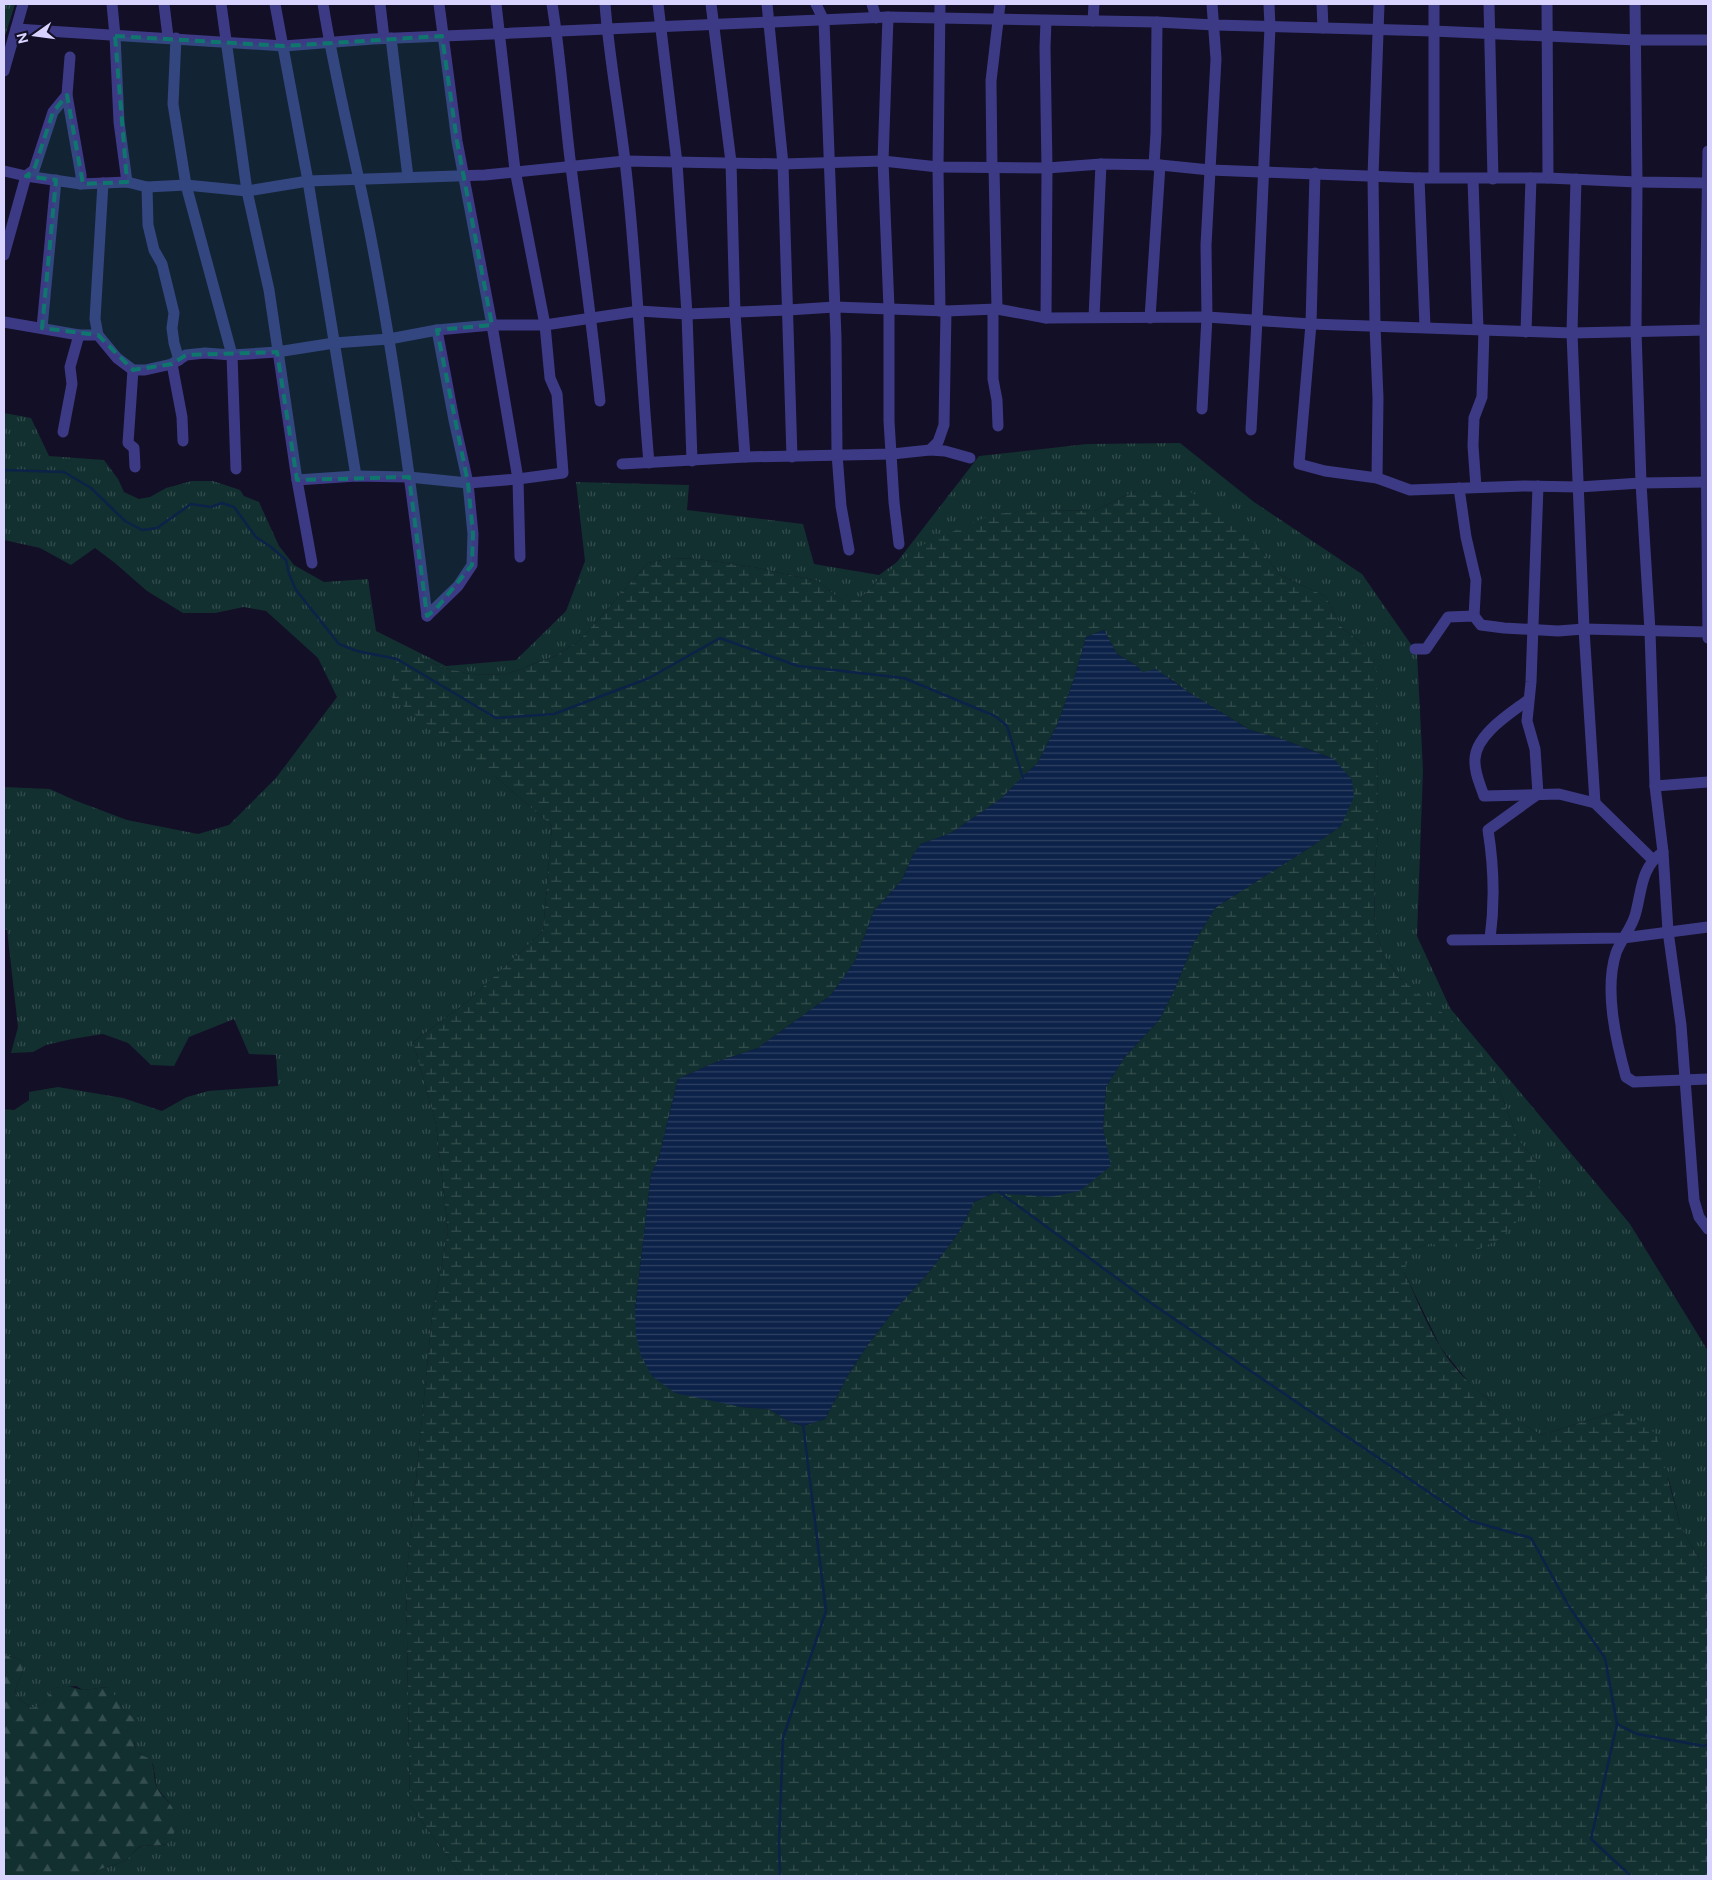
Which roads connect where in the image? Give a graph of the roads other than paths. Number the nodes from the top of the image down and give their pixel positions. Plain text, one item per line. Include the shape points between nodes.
1 (23, 4) edge
2 (112, 4) edge
3 (164, 4) edge
4 (221, 4) edge
5 (275, 4) edge
6 (323, 4) edge
7 (380, 4) edge
8 (439, 4) edge
9 (496, 4) edge
10 (552, 4) edge
11 (605, 4) edge
12 (658, 4) edge
13 (712, 4) edge
14 (767, 4) edge
15 (816, 4) edge
16 (872, 4) edge
17 (940, 4) edge
18 (1000, 4) edge
19 (1094, 4) edge
20 (1212, 4) edge
21 (1269, 4) edge
22 (1322, 4) edge
23 (1379, 4) edge
24 (1434, 4) edge
25 (1489, 4) edge
26 (1547, 4) edge
27 (1635, 4) edge
28 (888, 17) junction
29 (876, 18) junction
30 (940, 18) junction
31 (998, 19) junction
32 (824, 21) junction
33 (1046, 21) junction
34 (1093, 22) junction
35 (1157, 22) junction
36 (768, 23) junction
37 (714, 25) junction
38 (1214, 25) junction
39 (1270, 26) junction
40 (659, 27) junction
41 (1322, 28) junction
42 (16, 29) junction
43 (607, 29) junction
44 (1379, 29) junction
45 (556, 31) junction
46 (1433, 31) junction
47 (1489, 33) junction
48 (500, 35) junction
49 (1546, 35) junction
50 (115, 36) junction
51 (442, 36) junction
52 (172, 38) junction
53 (388, 38) junction
54 (1636, 40) junction
55 (1708, 40) edge
56 (329, 42) junction
57 (226, 43) junction
58 (284, 46) junction
59 (70, 57) dead end
60 (4, 71) edge
61 (67, 95) junction
62 (1708, 151) edge
63 (625, 161) junction
64 (830, 161) junction
65 (883, 161) junction
66 (731, 162) junction
67 (677, 163) junction
68 (783, 164) junction
69 (1100, 164) junction
70 (1157, 165) junction
71 (571, 166) junction
72 (938, 167) junction
73 (993, 167) junction
74 (1047, 168) junction
75 (515, 170) junction
76 (1210, 170) junction
77 (4, 171) edge
78 (1262, 172) junction
79 (1315, 173) junction
80 (464, 175) junction
81 (26, 176) junction
82 (1373, 176) junction
83 (408, 177) junction
84 (1434, 177) junction
85 (359, 178) junction
86 (1419, 178) junction
87 (1531, 178) junction
88 (1548, 178) junction
89 (1473, 179) junction
90 (1493, 179) junction
91 (1576, 179) junction
92 (56, 180) junction
93 (308, 181) junction
94 (127, 182) junction
95 (1637, 182) junction
96 (103, 183) junction
97 (1708, 183) edge
98 (81, 184) junction
99 (186, 185) junction
100 (147, 187) junction
101 (247, 190) junction
102 (4, 255) edge
103 (835, 306) junction
104 (889, 308) junction
105 (995, 309) junction
106 (788, 310) junction
107 (639, 311) junction
108 (943, 311) junction
109 (735, 313) junction
110 (687, 314) junction
111 (1094, 317) junction
112 (1206, 317) junction
113 (592, 318) junction
114 (1046, 318) junction
115 (1150, 318) junction
116 (1257, 320) junction
117 (4, 322) edge
118 (1311, 324) junction
119 (492, 325) junction
120 (545, 326) junction
121 (1375, 326) junction
122 (1425, 327) junction
123 (42, 328) junction
124 (1481, 329) junction
125 (437, 330) junction
126 (1706, 330) edge
127 (1636, 331) junction
128 (1526, 332) junction
129 (1572, 333) junction
130 (79, 335) junction
131 (98, 335) junction
132 (389, 339) junction
133 (334, 343) junction
134 (277, 352) junction
135 (232, 355) junction
136 (175, 362) junction
137 (133, 370) junction
138 (600, 401) dead end
139 (1202, 408) dead end
140 (998, 426) dead end
141 (1251, 430) dead end
142 (63, 432) dead end
143 (183, 441) dead end
144 (930, 450) junction
145 (837, 454) junction
146 (892, 454) junction
147 (745, 457) junction
148 (792, 457) junction
149 (970, 458) dead end
150 (692, 461) junction
151 (649, 463) junction
152 (622, 464) dead end
153 (135, 467) dead end
154 (236, 469) dead end
155 (356, 476) junction
156 (410, 477) junction
157 (1377, 478) junction
158 (518, 479) junction
159 (297, 480) junction
160 (1707, 482) edge
161 (468, 483) junction
162 (1641, 483) junction
163 (1538, 486) junction
164 (1476, 487) junction
165 (1579, 487) junction
166 (1460, 488) junction
167 (899, 544) dead end
168 (849, 550) dead end
169 (520, 557) dead end
170 (312, 563) dead end
171 (1474, 616) junction
172 (1532, 629) junction
173 (1584, 629) junction
174 (1650, 631) junction
175 (1708, 632) edge
176 (1708, 638) edge
177 (1414, 649) dead end
178 (1528, 700) junction
179 (1708, 782) edge
180 (1655, 786) junction
181 (1538, 794) junction
182 (1594, 804) junction
183 (1663, 852) junction
184 (1652, 859) junction
185 (1708, 927) edge
186 (1668, 931) junction
187 (1623, 938) junction
188 (1490, 939) junction
189 (1452, 940) dead end
190 (1708, 1079) edge
191 (1685, 1080) junction
192 (1708, 1229) edge

1 - 42 street
2 - 50 street
3 - 52 street
4 - 57 street
5 - 58 street
6 - 56 street
7 - 53 street
8 - 51 street
9 - 48 street
10 - 45 street
11 - 43 street
12 - 40 street
13 - 37 street
14 - 36 street
15 - 32 street
16 - 29 street
17 - 30 street
18 - 31 street
19 - 34 street
20 - 38 street
21 - 39 street
22 - 41 street
23 - 44 street
24 - 46 street
25 - 47 street
26 - 49 street
27 - 54 street
28 - 29 street
28 - 30 street
28 - 65 street
29 - 32 street
30 - 31 street
30 - 72 street
31 - 33 street
31 - 73 street via 991,81
32 - 36 street
32 - 64 street
33 - 34 street
33 - 74 street
34 - 35 street
35 - 38 street
35 - 70 street
36 - 37 street
36 - 68 street
37 - 40 street
37 - 66 street
38 - 39 street
38 - 76 street via 1216,59
39 - 41 street
39 - 78 street
40 - 43 street
40 - 67 street
41 - 44 street
42 - 50 street
42 - 60 street
43 - 45 street
43 - 63 street
44 - 46 street
44 - 82 street
45 - 48 street
45 - 71 street
46 - 47 street
46 - 84 street
47 - 49 street
47 - 90 street
48 - 51 street
48 - 75 street
49 - 54 street
49 - 88 street
50 - 52 street
50 - 94 street via 118,113
51 - 53 street
51 - 80 street
52 - 57 street
52 - 99 street via 173,104
53 - 56 street
53 - 83 street
54 - 55 street
54 - 95 street
56 - 58 street
56 - 85 street
57 - 58 street
57 - 101 street
58 - 93 street
59 - 61 street
61 - 81 street via 53,112 34,170
61 - 98 street
62 - 97 street
63 - 67 street
63 - 71 street
63 - 107 street
64 - 65 street
64 - 68 street
64 - 103 street
65 - 72 street
65 - 104 street
66 - 67 street
66 - 68 street
66 - 109 street
67 - 110 street
68 - 106 street
69 - 70 street
69 - 74 street
69 - 111 street
70 - 76 street
70 - 115 street
71 - 75 street
71 - 113 street
72 - 73 street
72 - 108 street
73 - 74 street
73 - 105 street
74 - 114 street
75 - 80 street
75 - 120 street
76 - 78 street
76 - 112 street
77 - 81 street
78 - 79 street
78 - 116 street
79 - 82 street
79 - 118 street
80 - 83 street
80 - 119 street
81 - 92 street
81 - 102 street
82 - 86 street
82 - 121 street
83 - 85 street
84 - 86 street
84 - 89 street
85 - 93 street
85 - 132 street
86 - 122 street
87 - 88 street
87 - 90 street
87 - 128 street
88 - 91 street
89 - 90 street
89 - 124 street
91 - 95 street
91 - 129 street
92 - 98 street
92 - 123 street
93 - 101 street
93 - 133 street
94 - 96 street
94 - 100 street
95 - 97 street
95 - 127 street
96 - 98 street
96 - 131 street via 95,319
97 - 126 street
99 - 100 street
99 - 101 street
99 - 135 street
100 - 136 street via 148,225 174,313
101 - 134 street via 269,290
103 - 104 street
103 - 106 street
103 - 145 street
104 - 108 street
104 - 146 street
105 - 108 street
105 - 114 street
105 - 140 street via 993,379 998,400
106 - 109 street
106 - 148 street
107 - 110 street
107 - 113 street
107 - 151 street
108 - 144 street via 944,425 938,442
109 - 110 street
109 - 147 street
110 - 150 street
111 - 114 street
111 - 115 street
112 - 115 street
112 - 116 street
112 - 139 street
113 - 120 street
113 - 138 street
116 - 118 street
116 - 141 street
117 - 123 street
118 - 121 street
118 - 157 street via 1299,464 1325,472
119 - 120 street
119 - 125 street
119 - 158 street
120 - 158 street via 550,378 557,394 563,473
121 - 122 street
121 - 157 street
122 - 124 street
123 - 130 street
124 - 128 street
124 - 164 street via 1482,397 1474,418 1473,446
125 - 132 street
125 - 161 street
126 - 127 street
126 - 160 street
127 - 129 street
127 - 162 street
128 - 129 street
129 - 165 street
130 - 131 street
130 - 142 street via 70,367 72,384
131 - 137 street
132 - 133 street
132 - 156 street
133 - 134 street
133 - 155 street
134 - 135 street
134 - 159 street
135 - 136 street via 186,355
135 - 154 street
136 - 137 street
136 - 143 street
137 - 153 street via 128,443 134,448
144 - 146 street
144 - 149 street
145 - 146 street
145 - 148 street
145 - 168 street
146 - 167 street
147 - 148 street
147 - 150 street
150 - 151 street
151 - 152 street
155 - 156 street
155 - 159 street
156 - 161 street
156 - 161 street via 428,616 458,586 472,565 473,534
157 - 166 street via 1410,490
158 - 161 street
158 - 169 street
159 - 170 street
160 - 162 street
160 - 175 street
162 - 165 street
162 - 174 street
163 - 164 street
163 - 165 street
163 - 172 street
164 - 166 street
165 - 173 street
166 - 171 street via 1476,580
171 - 172 street via 1481,624
171 - 177 street via 1448,617 1426,648
172 - 173 street
172 - 178 street
173 - 174 street
173 - 182 street
174 - 175 street
174 - 180 street
175 - 176 street
178 - 181 street via 1527,721 1535,749
178 - 181 street via 1487,733 1475,757 1477,776 1484,796
179 - 180 street
180 - 183 street
181 - 182 street via 1559,794
181 - 188 street via 1488,830 1494,909
182 - 184 street
183 - 184 street
183 - 186 street
184 - 187 street via 1643,879 1636,915
185 - 186 street
186 - 187 street
186 - 191 street
187 - 188 street
187 - 191 street via 1616,954 1611,994 1626,1078 1634,1082
188 - 189 street
190 - 191 street
191 - 192 street via 1694,1200 1699,1217

